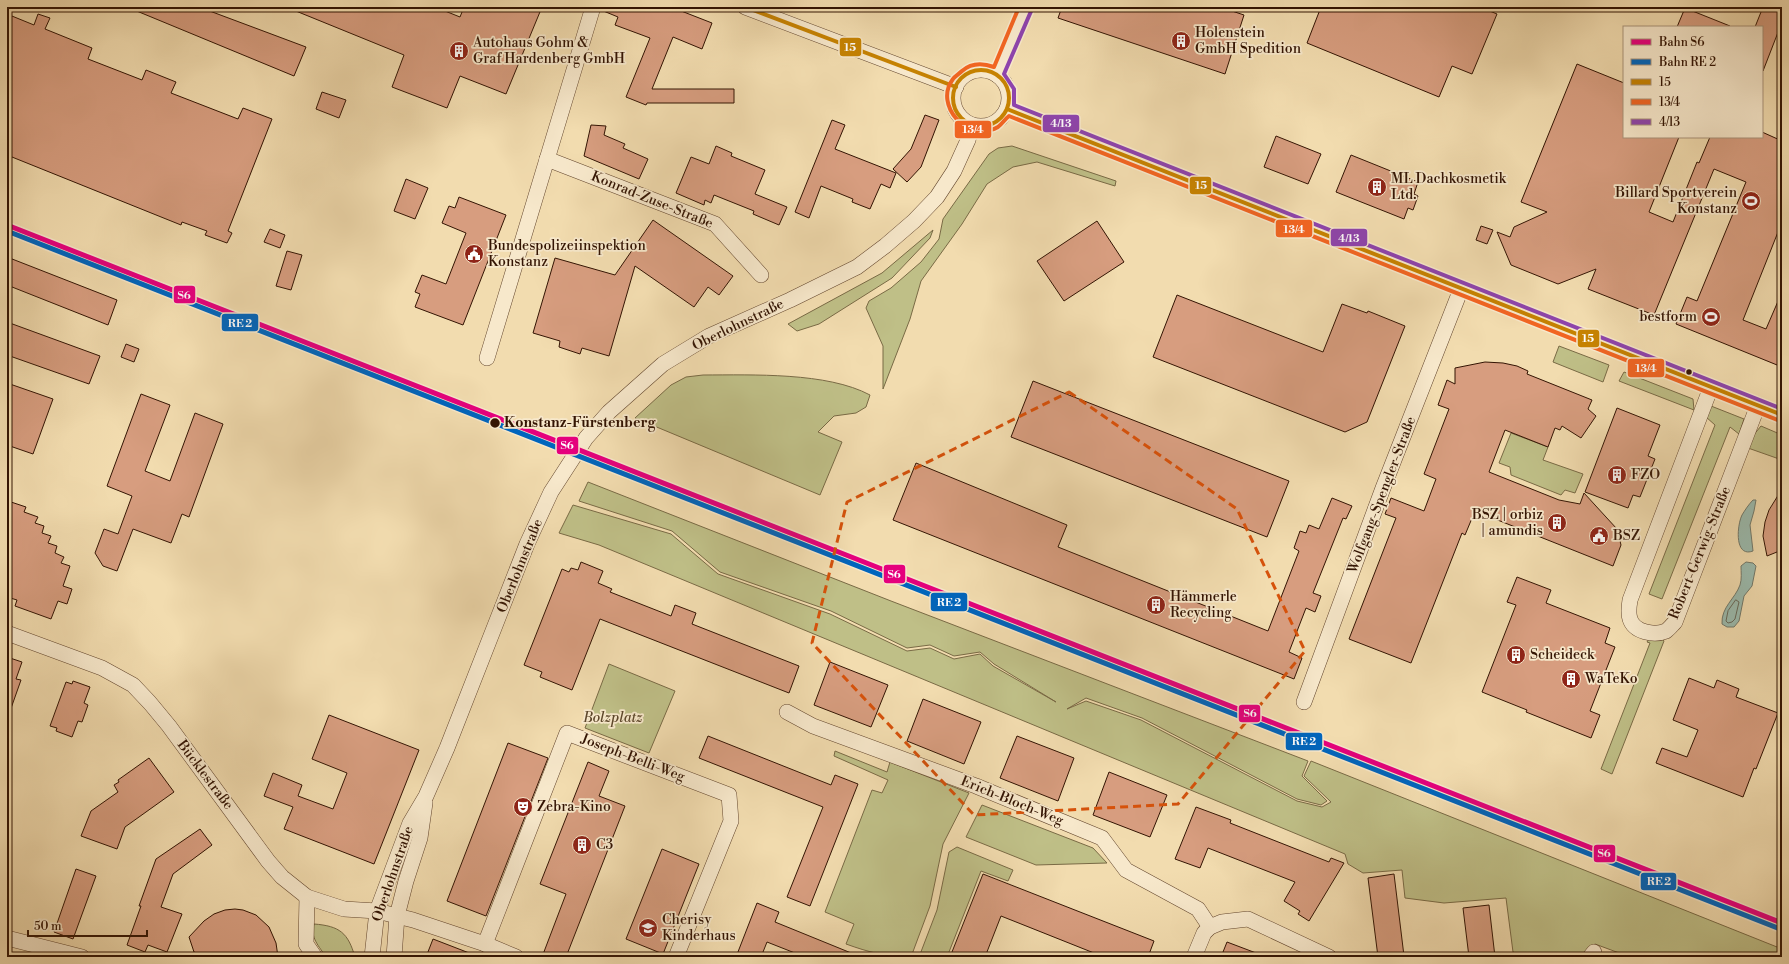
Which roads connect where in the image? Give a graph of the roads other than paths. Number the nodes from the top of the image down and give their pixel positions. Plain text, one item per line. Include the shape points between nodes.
1 (593, 7) edge
2 (745, 7) edge
3 (1026, 7) edge
4 (997, 75) junction
5 (956, 87) junction
6 (1007, 109) junction
7 (972, 125) junction
8 (547, 158) junction
9 (761, 275) dead end
10 (1461, 289) junction
11 (487, 358) dead end
12 (1711, 387) junction
13 (1758, 406) junction
14 (1782, 415) edge
15 (7, 633) edge
16 (1304, 702) dead end
17 (787, 712) dead end
18 (426, 796) junction
19 (307, 897) junction
20 (378, 911) junction
21 (397, 916) junction
22 (1210, 927) junction
23 (7, 938) edge
24 (485, 944) junction
25 (82, 957) edge
26 (315, 957) edge
27 (372, 957) edge
28 (394, 957) edge
29 (516, 957) edge
30 (676, 957) edge
31 (1194, 957) edge
32 (1329, 957) edge

1 - 8 street
2 - 5 street
3 - 4 street
4 - 5 street via 982,70 974,71 960,80
4 - 6 street via 1010,95
5 - 7 street via 956,109 959,116
6 - 7 street via 1001,119 992,124
6 - 10 street
7 - 18 street, Oberlohnstraße via 954,171 937,197 885,246 857,267 709,336 663,364 609,412 586,438 551,492 527,544
8 - 9 street, Konrad-Zuse-Straße via 716,224
8 - 11 street
10 - 12 street
10 - 16 street, Wolfgang-Spengler-Straße via 1383,488
12 - 13 street
12 - 13 street, Robert-Gerwig-Straße via 1630,600 1630,619 1633,625 1648,632 1667,630 1675,622
13 - 14 street
15 - 19 street, Bücklestraße via 102,668 132,685 169,726 268,862
17 - 22 street, Erich-Bloch-Weg via 813,726 976,786 1102,838 1126,870 1198,909
18 - 20 street, Oberlohnstraße via 410,823
18 - 21 street, Oberlohnstraße via 420,838
19 - 20 street, Bücklestraße via 344,909
19 - 26 street via 306,944
20 - 21 street, Bücklestraße
20 - 27 street, Oberlohnstraße
21 - 24 street, Bücklestraße
21 - 28 street, Oberlohnstraße
22 - 31 street via 1204,933
22 - 32 street via 1222,922 1248,919
23 - 25 street
24 - 29 street, Bücklestraße
24 - 30 street, Joseph-Belli-Weg via 567,733 729,795 731,821

